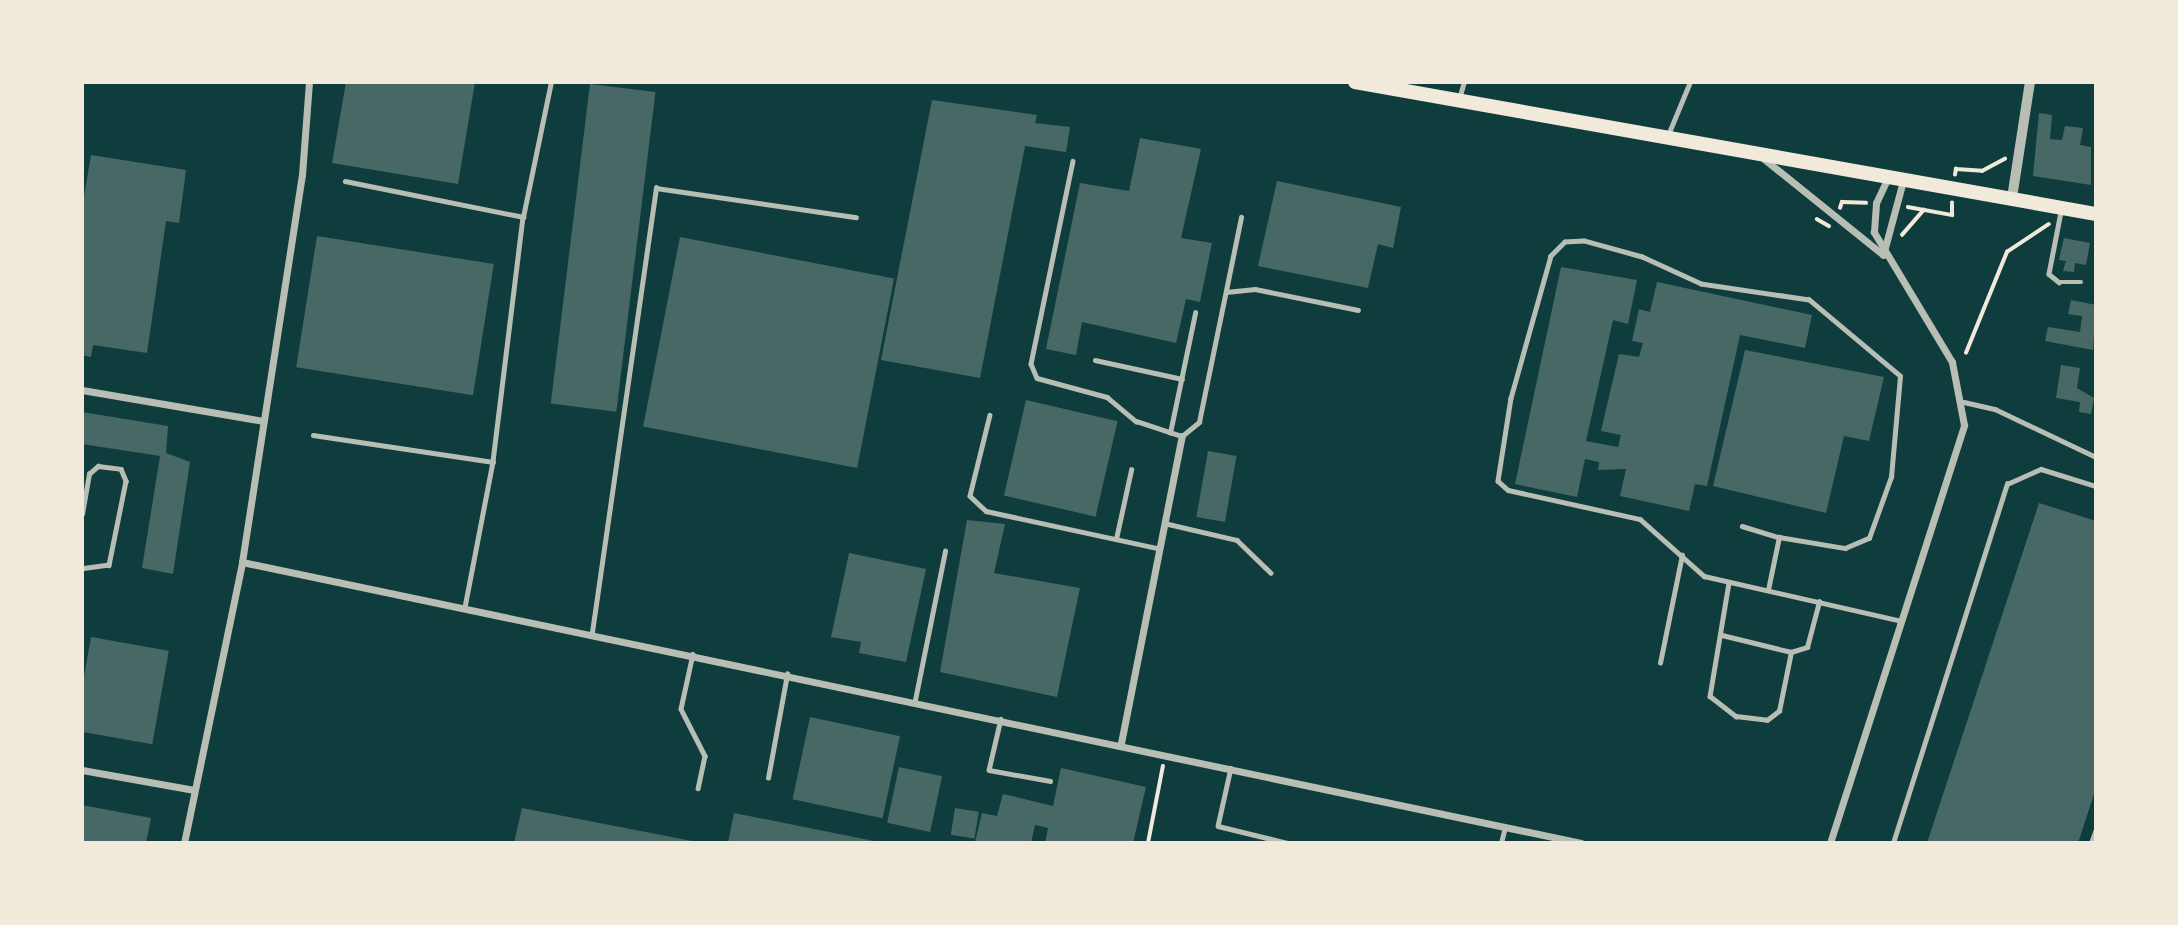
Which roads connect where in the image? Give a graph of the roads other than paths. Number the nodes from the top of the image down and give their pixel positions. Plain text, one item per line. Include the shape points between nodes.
1 (309, 82) edge
2 (551, 82) edge
3 (1355, 82) edge
4 (1464, 82) edge
5 (1690, 82) edge
6 (2030, 82) edge
7 (1394, 86) edge
8 (1458, 100) junction
9 (1666, 139) junction
10 (1762, 157) junction
11 (1073, 161) dead end
12 (1887, 179) junction
13 (345, 181) dead end
14 (1903, 181) junction
15 (2012, 198) junction
16 (2062, 207) junction
17 (2096, 214) edge
18 (523, 217) junction
19 (856, 217) dead end
20 (1241, 217) dead end
21 (1883, 255) junction
22 (2081, 282) dead end
23 (1226, 292) junction
24 (1358, 310) dead end
25 (1195, 313) dead end
26 (1095, 360) dead end
27 (1182, 379) junction
28 (82, 390) edge
29 (1964, 402) junction
30 (990, 415) dead end
31 (263, 422) junction
32 (1170, 433) junction
33 (313, 435) dead end
34 (1182, 436) junction
35 (2096, 457) edge
36 (493, 462) junction
37 (1131, 470) dead end
38 (82, 472) edge
39 (89, 474) junction
40 (2096, 486) edge
41 (82, 514) edge
42 (1163, 523) junction
43 (1742, 526) dead end
44 (1779, 537) junction
45 (1116, 539) junction
46 (1157, 548) junction
47 (945, 551) dead end
48 (1682, 554) junction
49 (242, 562) junction
50 (82, 569) edge
51 (1270, 573) dead end
52 (1730, 583) junction
53 (1768, 590) junction
54 (1819, 602) junction
55 (465, 607) junction
56 (1903, 621) junction
57 (592, 632) junction
58 (1723, 635) junction
59 (1791, 652) junction
60 (693, 653) junction
61 (1660, 663) dead end
62 (787, 673) junction
63 (915, 700) junction
64 (1001, 718) junction
65 (1121, 743) junction
66 (1232, 767) junction
67 (82, 770) edge
68 (768, 778) dead end
69 (1050, 781) dead end
70 (698, 788) dead end
71 (194, 790) junction
72 (1505, 826) junction
73 (2096, 829) edge
74 (184, 843) edge
75 (1288, 843) edge
76 (1501, 843) edge
77 (1581, 843) edge
78 (1830, 843) edge
79 (1893, 843) edge
80 (2091, 843) edge

1 - 31 street via 302,175
2 - 18 lane
3 - 7 main road
4 - 8 lane
5 - 9 lane
6 - 15 street
7 - 8 main road
8 - 9 main road
9 - 10 main road
10 - 12 main road
10 - 21 street
11 - 32 lane via 1031,364 1037,378 1107,397 1136,421
12 - 14 main road
12 - 21 street via 1876,203 1874,232
13 - 18 lane
14 - 15 main road
14 - 21 street
15 - 16 main road
16 - 17 main road
16 - 22 lane via 2049,274 2059,282
18 - 36 lane
19 - 57 lane via 656,188
20 - 23 lane
21 - 29 street via 1952,362
23 - 24 lane via 1255,289
23 - 34 lane via 1199,422
25 - 27 lane
26 - 27 lane
27 - 32 lane
28 - 31 street
29 - 35 lane via 1995,408
29 - 56 street via 1955,462
30 - 45 lane via 970,496 986,511
31 - 49 street
32 - 34 lane
33 - 36 lane
34 - 42 street
36 - 55 lane
37 - 45 lane
38 - 39 lane
39 - 41 lane
39 - 50 lane via 98,466 121,469 126,481 109,565
40 - 79 lane via 2040,469 2007,484
42 - 46 street
42 - 51 lane via 1237,540
43 - 44 lane
44 - 48 lane via 1845,548 1869,538 1900,426 1900,376 1893,364 1809,300 1701,284 1642,257 1584,240 1565,242 1551,256 1511,397 1498,481 1507,490 1640,519
44 - 53 lane
45 - 46 lane
46 - 65 street
47 - 63 lane
48 - 52 lane via 1704,576
48 - 61 lane
49 - 55 street
49 - 71 street
52 - 53 lane
52 - 58 lane
53 - 54 lane
54 - 56 lane
54 - 59 lane via 1807,647
55 - 57 street
56 - 78 street
57 - 60 street
58 - 59 lane
58 - 59 lane via 1710,696 1736,716 1767,720 1779,711
60 - 62 street
60 - 70 lane via 681,709 705,756
62 - 63 street
62 - 68 lane
63 - 64 street
64 - 65 street
64 - 69 lane via 989,770
65 - 66 street
66 - 72 street
66 - 75 lane via 1217,826
67 - 71 street
71 - 74 street
72 - 76 lane
72 - 77 street
73 - 80 lane

